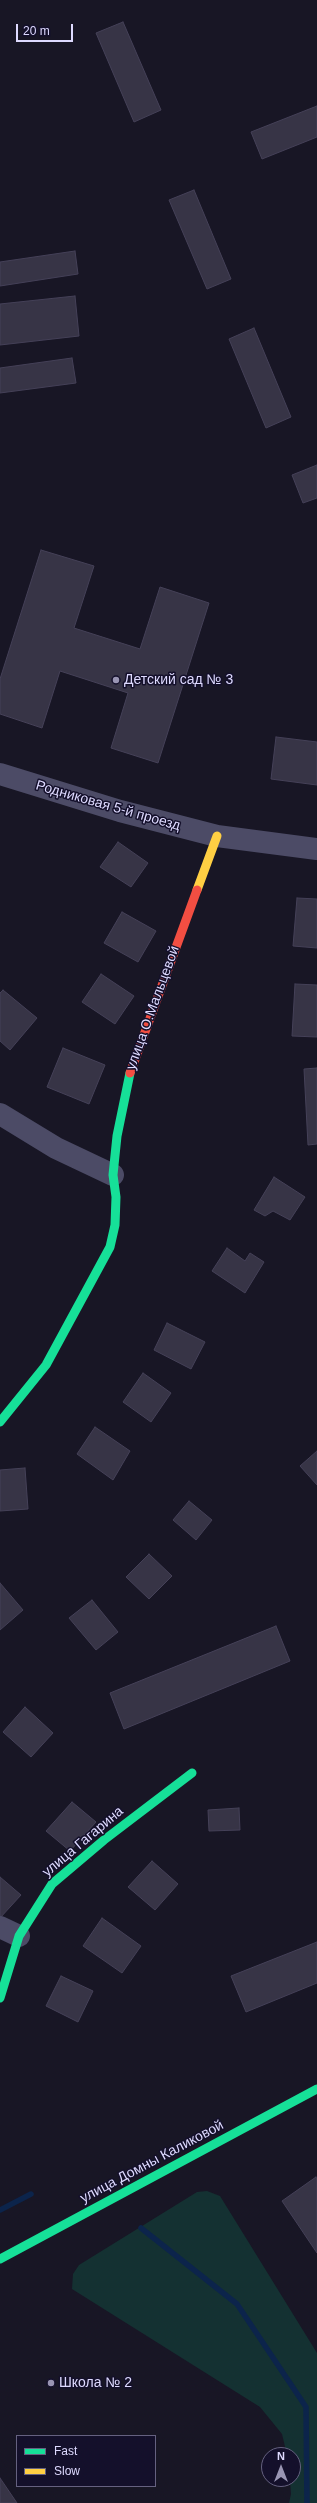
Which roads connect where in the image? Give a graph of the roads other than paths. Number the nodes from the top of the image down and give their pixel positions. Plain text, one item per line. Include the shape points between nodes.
1 (0, 774) edge
2 (217, 836) junction
3 (317, 849) edge
4 (0, 1114) edge
5 (113, 1175) junction
6 (0, 1422) edge
7 (192, 1772) dead end
8 (9, 1932) edge
9 (0, 1998) edge
10 (317, 2089) edge
11 (0, 2259) edge

1 - 2 street, Родниковая 5-й проезд via 120,811
2 - 3 street
2 - 5 street, улица О.Мальцевой via 132,1062 117,1136
4 - 5 street via 56,1148
5 - 6 street, улица О.Мальцевой via 116,1197 115,1226 110,1247 46,1365
7 - 8 street, улица Гагарина via 52,1884
8 - 9 street, улица Гагарина
10 - 11 street, улица Домны Каликовой

